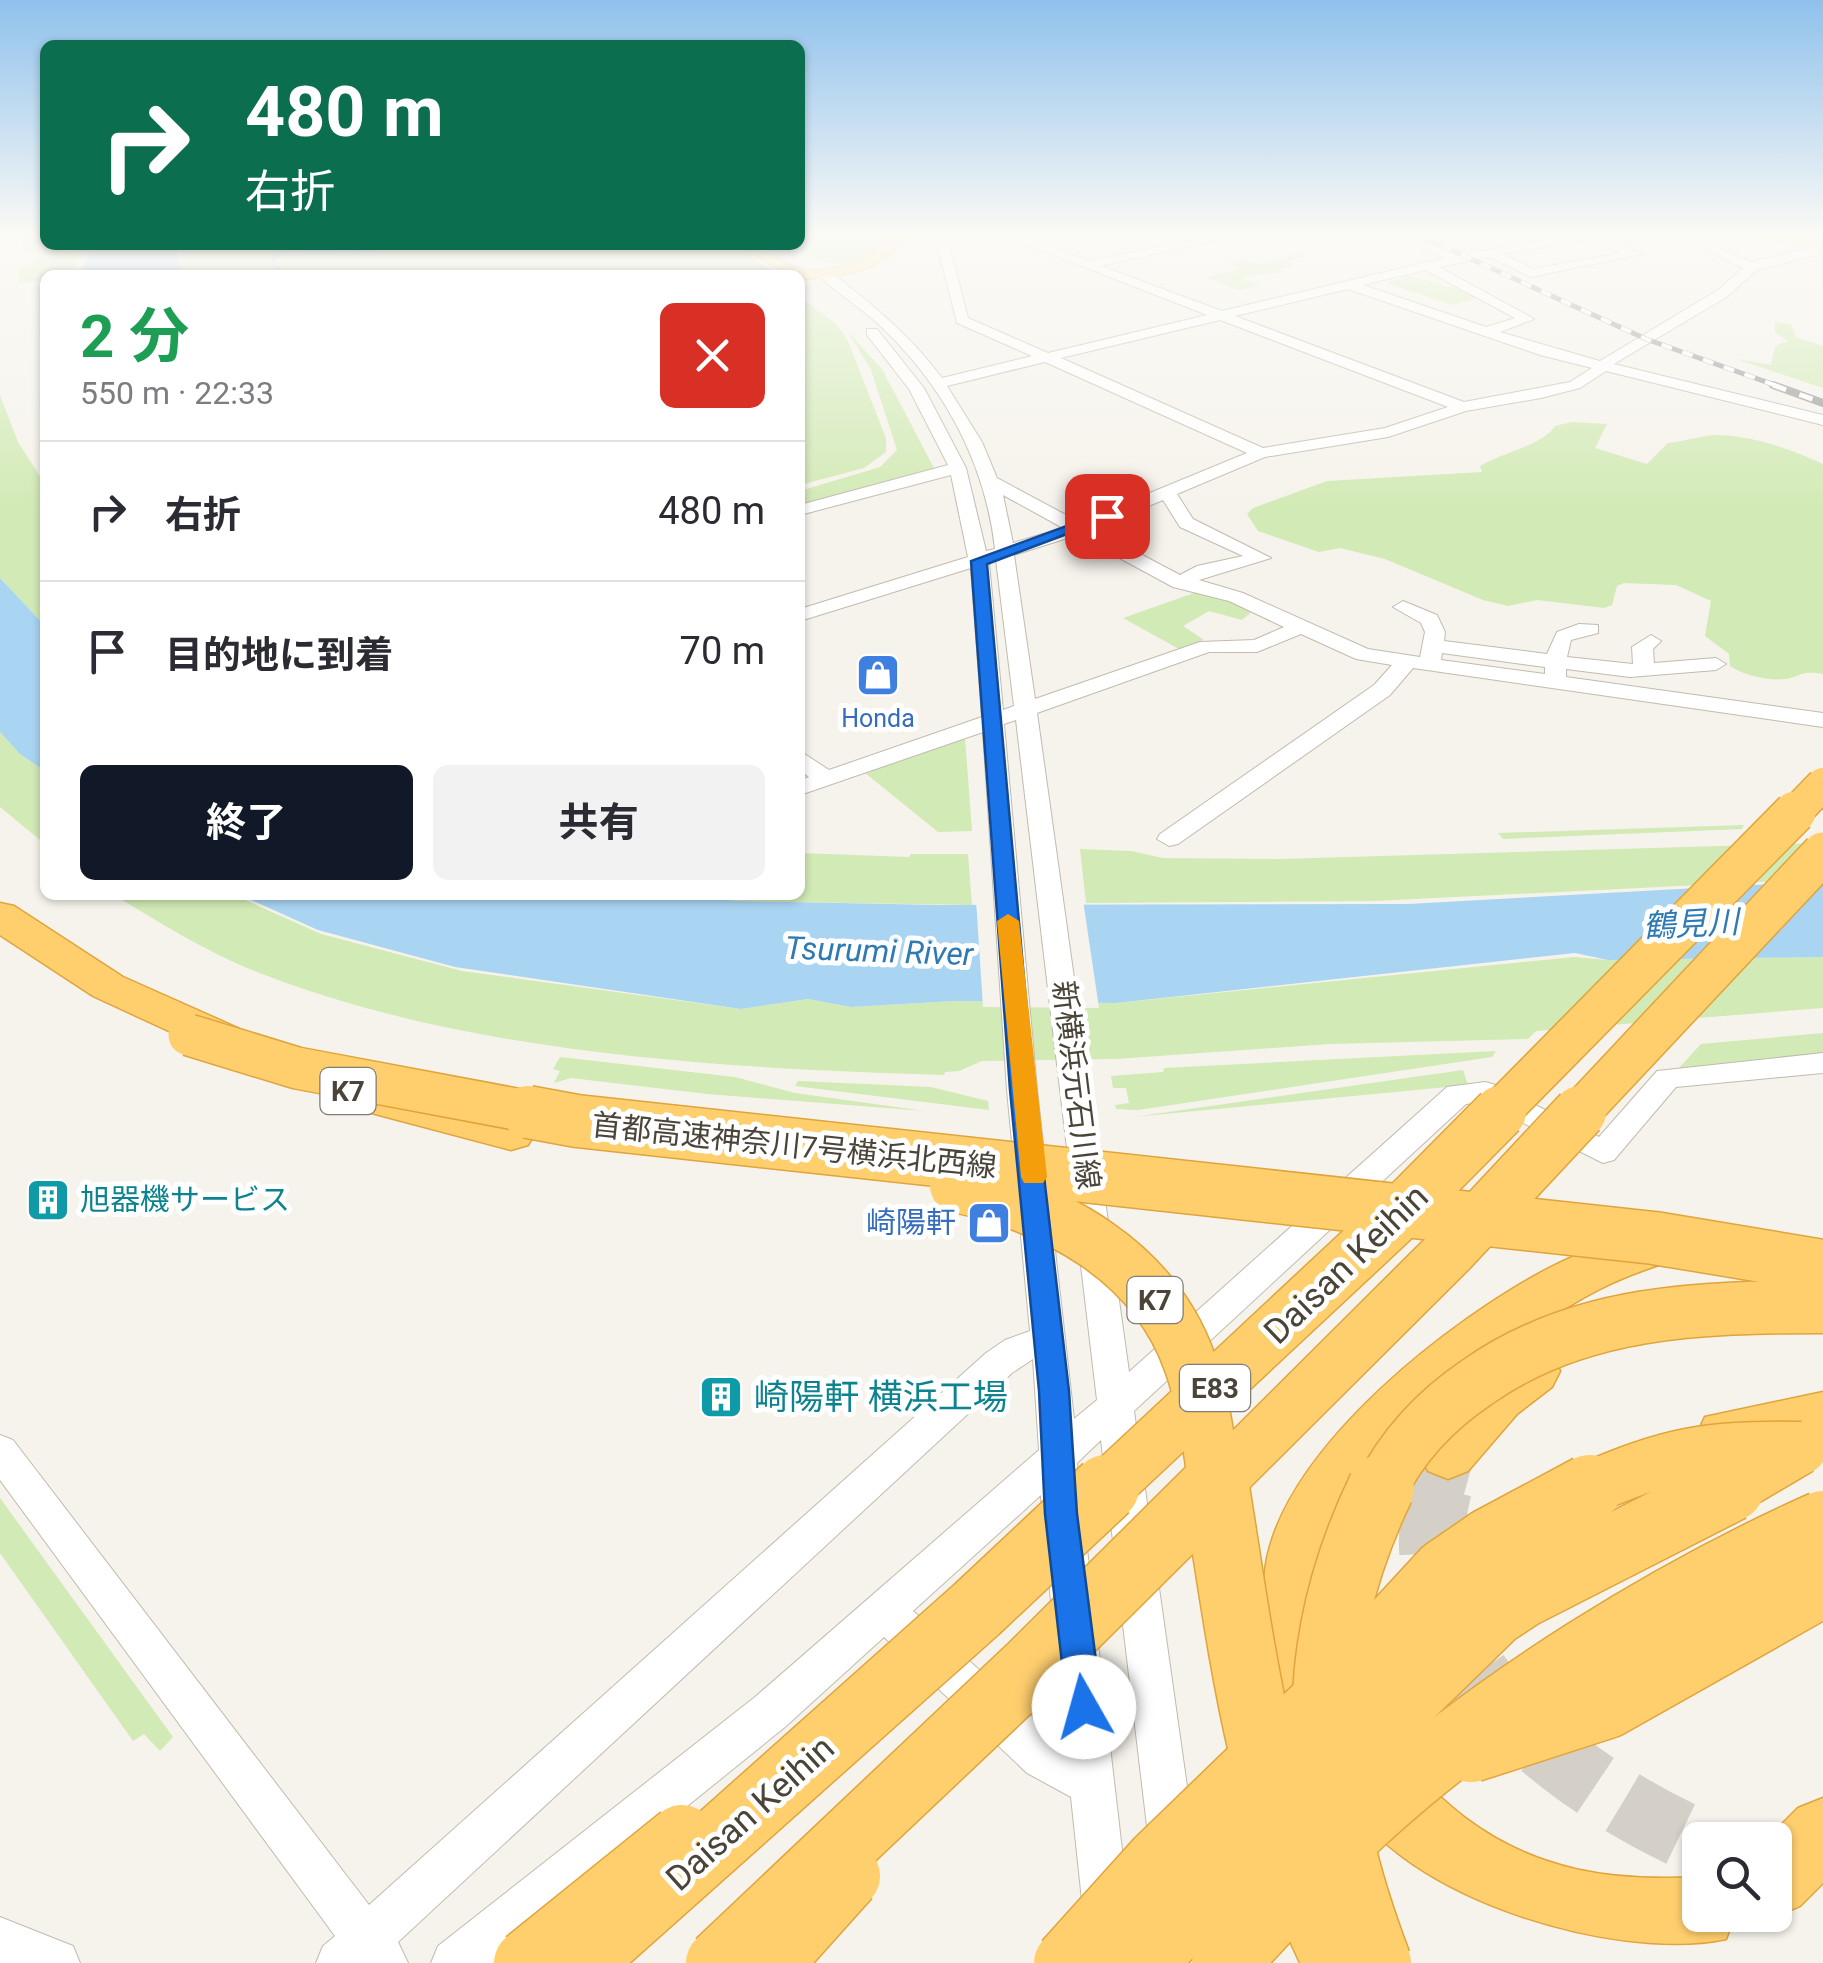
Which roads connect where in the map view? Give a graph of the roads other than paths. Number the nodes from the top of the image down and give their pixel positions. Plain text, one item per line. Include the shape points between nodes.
1 (868, 328) edge
2 (892, 328) edge
3 (979, 328) edge
4 (1173, 328) edge
5 (1253, 328) edge
6 (1473, 328) edge
7 (1500, 328) edge
8 (1667, 328) edge
9 (1486, 332) junction
10 (1046, 358) junction
11 (1606, 365) junction
12 (940, 383) junction
13 (1463, 407) junction
14 (1823, 420) edge
15 (1261, 453) junction
16 (958, 468) junction
17 (992, 482) junction
18 (1166, 491) junction
19 (805, 509) edge
20 (1078, 528) junction
21 (1007, 552) junction
22 (979, 561) junction
23 (1180, 583) junction
24 (1403, 607) dead end
25 (805, 613) edge
26 (1300, 628) junction
27 (1591, 629) dead end
28 (1651, 641) dead end
29 (1422, 658) junction
30 (1556, 660) junction
31 (1716, 664) dead end
32 (1644, 670) junction
33 (1554, 684) junction
34 (1026, 709) junction
35 (1823, 720) edge
36 (992, 722) junction
37 (805, 762) edge
38 (825, 780) junction
39 (1823, 784) edge
40 (805, 786) edge
41 (1170, 840) dead end
42 (1823, 853) edge
43 (0, 915) edge
44 (0, 926) edge
45 (193, 1032) junction
46 (1823, 1063) edge
47 (1823, 1247) edge
48 (1823, 1256) edge
49 (1823, 1266) edge
50 (1823, 1287) edge
51 (1823, 1307) edge
52 (1823, 1315) edge
53 (1047, 1338) junction
54 (1113, 1403) junction
55 (1819, 1443) edge
56 (0, 1452) edge
57 (1058, 1454) junction
58 (1448, 1454) tunnel mouth
59 (1823, 1524) edge
60 (1823, 1583) edge
61 (884, 1610) junction
62 (977, 1610) junction
63 (1033, 1666) junction
64 (1416, 1773) junction
65 (1094, 1785) junction
66 (1166, 1798) junction
67 (1823, 1833) edge
68 (1792, 1864) edge
69 (1682, 1915) edge
70 (0, 1941) edge
71 (363, 1955) edge
72 (56, 1963) edge
73 (455, 1963) edge
74 (526, 1963) edge
75 (580, 1963) edge
76 (718, 1963) edge
77 (769, 1963) edge
78 (1066, 1963) edge
79 (1111, 1963) edge
80 (1143, 1963) edge
81 (1188, 1963) edge
82 (1227, 1963) edge
83 (1322, 1963) edge
84 (1339, 1963) edge
85 (1360, 1963) edge
86 (1378, 1963) edge

1 - 16 street, 新横浜元石川線 via 935,418
2 - 12 street, 新横浜元石川線
3 - 10 street
4 - 10 street
5 - 13 street
6 - 9 street
7 - 9 street
8 - 11 street
9 - 11 street
10 - 12 street
10 - 15 street
11 - 13 street via 1536,396
11 - 14 street
12 - 17 street, 新横浜元石川線
13 - 15 street via 1388,432
15 - 18 street
16 - 19 street
16 - 22 street, 新横浜元石川線
17 - 20 street
17 - 21 street, 新横浜元石川線
18 - 20 street
18 - 23 street via 1186,524 1262,558 1204,570
20 - 21 street
20 - 23 street
21 - 22 street
21 - 34 street, 新横浜元石川線
22 - 25 street
22 - 36 street, 新横浜元石川線
23 - 26 street via 1236,598
24 - 29 street via 1430,619 1435,632
26 - 29 street via 1363,654
26 - 34 street via 1257,646 1208,646
27 - 30 street via 1561,636
28 - 32 street via 1641,653
29 - 30 street
29 - 33 street
29 - 41 street
30 - 32 street
30 - 33 street
31 - 32 street
33 - 35 street
34 - 36 street
34 - 54 street, 新横浜元石川線
36 - 38 street
36 - 53 street, 新横浜元石川線
37 - 38 street
38 - 40 street
39 - 62 highway, Daisan Keihin / E83, bridge via 1392,1221
42 - 63 highway, Daisan Keihin / E83, bridge via 1451,1250
43 - 45 highway, K7 via 88,977
44 - 45 highway, K7 via 80,982
45 - 48 highway, 首都高速神奈川7号横浜北西線 / K7, bridge via 454,1094 579,1114 1532,1215
45 - 49 highway, 首都高速神奈川7号横浜北西線 / K7, bridge via 297,1068 577,1121 1528,1223
45 - 83 highway, K7, bridge via 343,1089 510,1133 966,1196 1045,1222 1112,1265 1156,1319 1183,1380 1254,1790 1284,1886
45 - 84 highway, K7, bridge via 515,1126 968,1188 1052,1216 1120,1261 1166,1316 1194,1378 1265,1780 1297,1878
46 - 54 street via 1667,1078 1603,1152 1485,1092 1458,1094
47 - 69 highway via 1746,1239 1659,1244 1550,1289 1430,1381 1371,1438 1320,1505 1296,1571 1302,1653 1318,1696 1341,1739 1411,1821 1508,1885 1559,1904 1612,1916
50 - 85 highway, bridge via 1634,1308 1541,1332 1462,1374 1371,1475 1330,1573 1311,1692 1321,1837 1337,1906
51 - 86 highway, bridge via 1645,1317 1548,1340 1497,1366 1439,1409 1383,1481 1344,1575 1324,1688 1335,1832
52 - 58 highway via 1756,1314 1616,1334 1533,1371 1497,1398
53 - 57 street, 新横浜元石川線
53 - 71 street via 999,1363
54 - 57 street
54 - 66 street, 新横浜元石川線
55 - 78 highway, bridge via 1710,1448 1641,1466 1478,1547 1450,1567
55 - 80 highway, bridge via 1494,1613
56 - 71 street
57 - 61 street
57 - 65 street, 新横浜元石川線
59 - 64 highway, bridge via 1590,1651
60 - 64 highway, bridge via 1606,1705
61 - 65 street via 1042,1758
61 - 73 street via 770,1712
62 - 74 highway, bridge
62 - 75 highway, Daisan Keihin / E83, bridge
63 - 76 highway, Daisan Keihin / E83, bridge
63 - 77 highway, bridge
64 - 82 highway, bridge via 1316,1866
65 - 79 street, 新横浜元石川線
66 - 81 street, 新横浜元石川線
66 - 82 highway
67 - 68 highway
70 - 72 street

